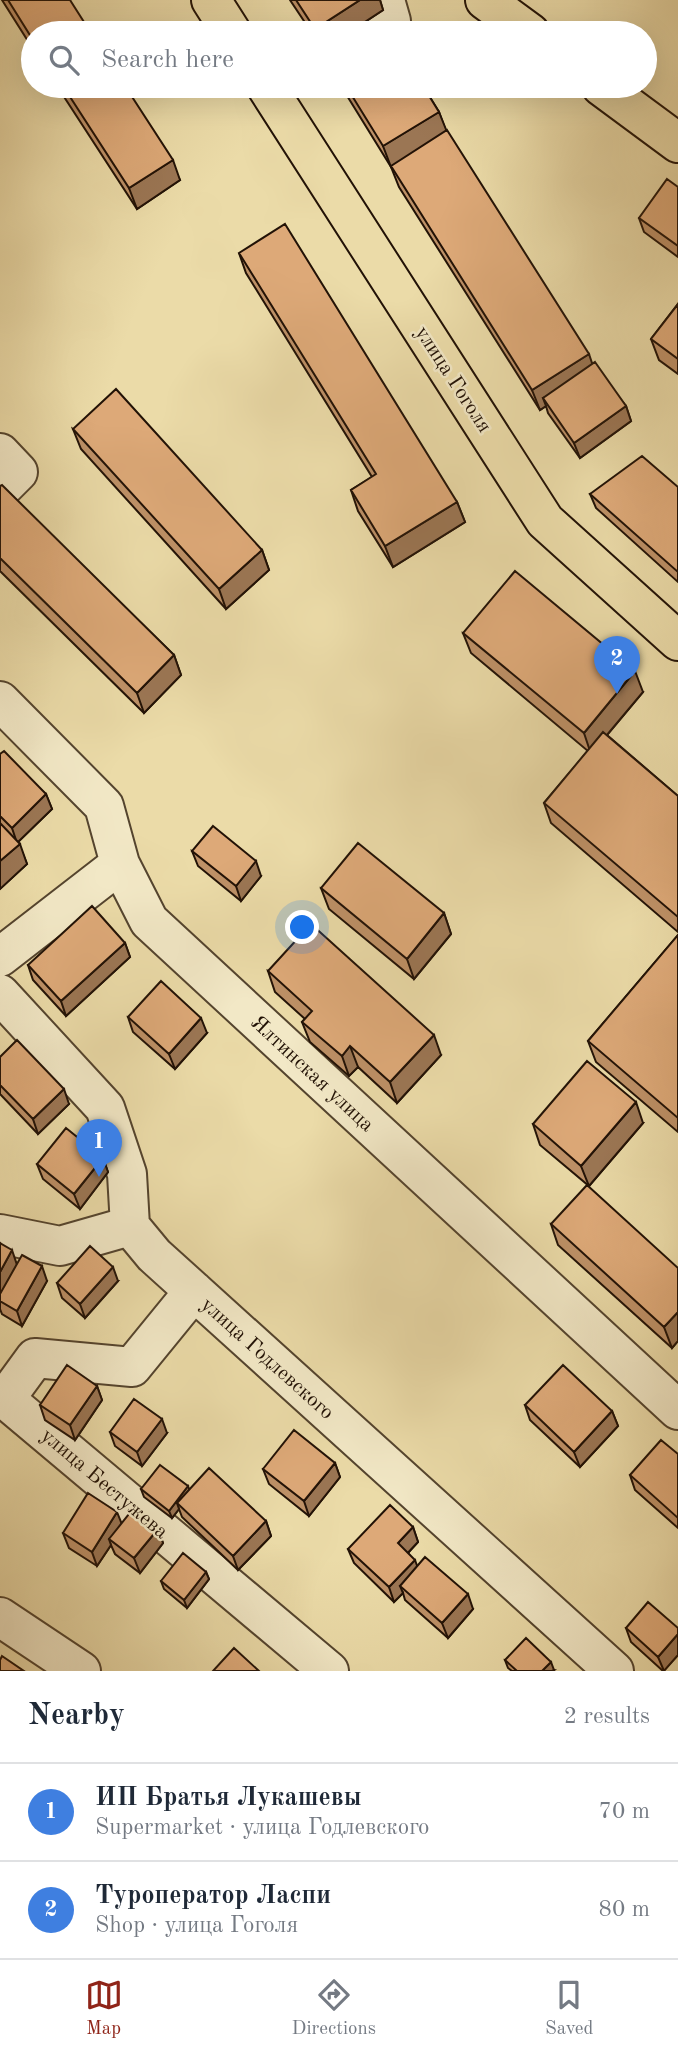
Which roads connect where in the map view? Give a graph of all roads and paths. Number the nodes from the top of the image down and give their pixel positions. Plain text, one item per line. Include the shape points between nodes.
1 (211, 0) edge
2 (385, 0) edge
3 (485, 0) edge
4 (224, 21) edge
5 (391, 21) edge
6 (514, 21) edge
7 (282, 98) edge
8 (617, 98) edge
9 (678, 144) edge
10 (0, 453) edge
11 (0, 490) edge
12 (678, 641) edge
13 (0, 701) edge
14 (120, 864) junction
15 (0, 957) edge
16 (0, 994) edge
17 (130, 1226) junction
18 (0, 1234) edge
19 (194, 1291) junction
20 (678, 1409) edge
21 (0, 1617) edge
22 (82, 1671) edge
23 (329, 1671) edge
24 (614, 1671) edge

1 - 4 main road
2 - 5 street
3 - 6 main road
7 - 12 main road, улица Гоголя via 545,522
8 - 9 main road
10 - 11 street via 18,472
13 - 14 street, Ялтинская улица via 104,806
14 - 15 street
14 - 20 street, Ялтинская улица via 149,921
16 - 17 street via 105,1108 127,1174
17 - 18 street via 60,1246
17 - 19 street, улица Годлевского
19 - 23 street, улица Бестужева via 132,1367 35,1358 5,1399
19 - 24 street, улица Годлевского
21 - 22 street

